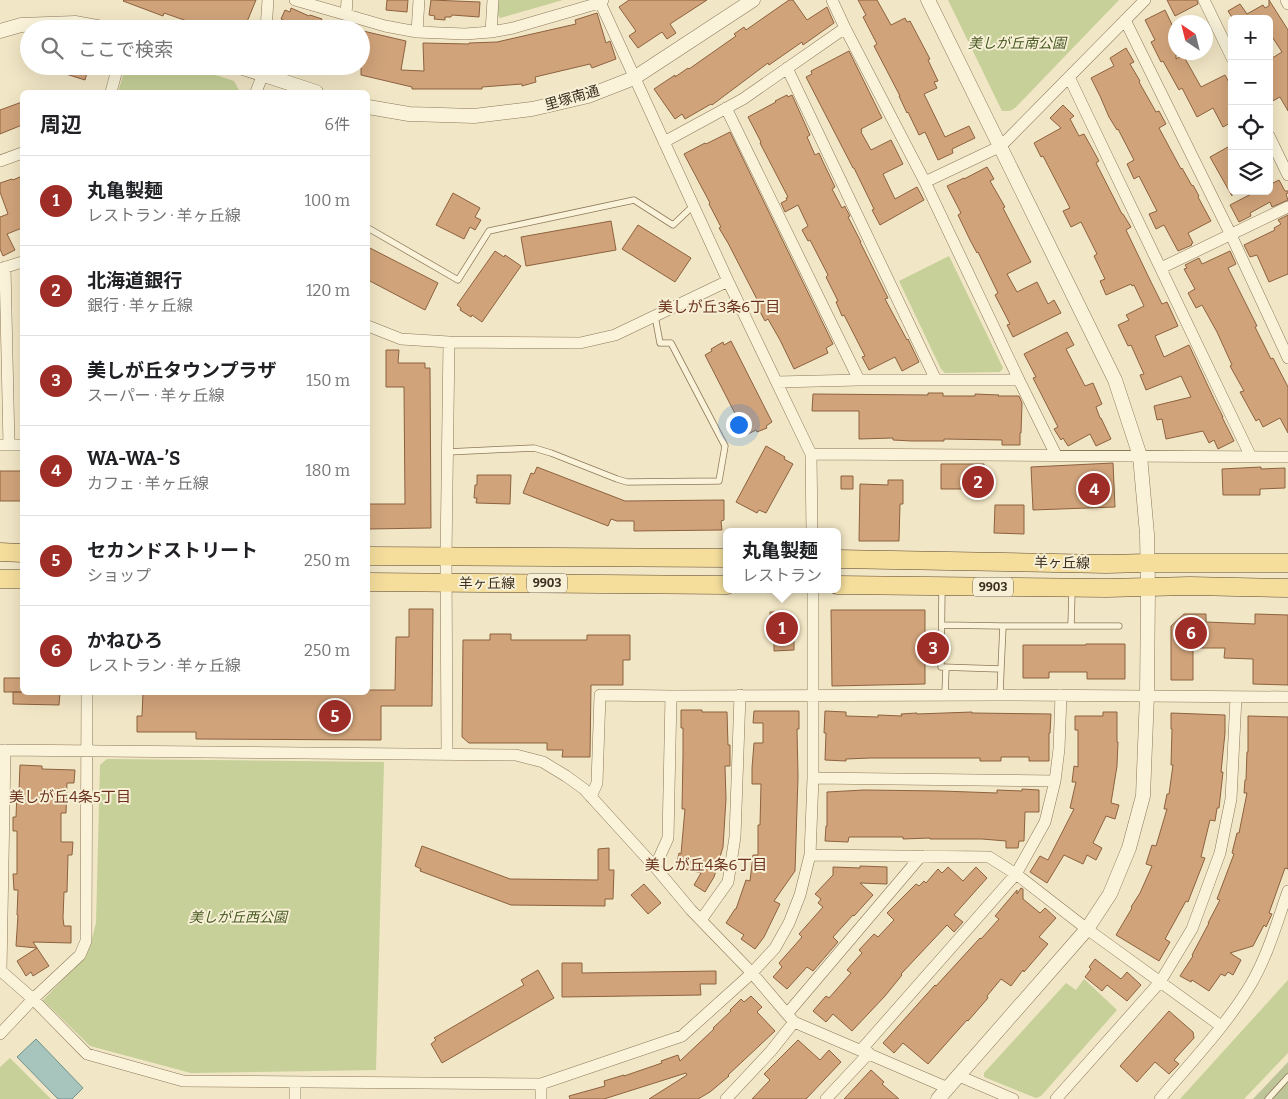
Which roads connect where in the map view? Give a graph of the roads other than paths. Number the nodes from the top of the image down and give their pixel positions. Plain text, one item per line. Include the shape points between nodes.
1 (268, 0) edge
2 (295, 0) edge
3 (347, 0) edge
4 (419, 0) edge
5 (492, 0) edge
6 (753, 0) edge
7 (832, 0) edge
8 (928, 0) edge
9 (1145, 0) edge
10 (1204, 0) edge
11 (1286, 0) edge
12 (600, 1) edge
13 (1288, 4) edge
14 (346, 15) junction
15 (267, 20) edge
16 (364, 20) edge
17 (1125, 20) junction
18 (370, 22) edge
19 (20, 25) edge
20 (845, 28) junction
21 (0, 31) edge
22 (417, 32) junction
23 (491, 32) junction
24 (1228, 50) edge
25 (787, 68) junction
26 (116, 75) edge
27 (261, 75) edge
28 (275, 75) edge
29 (1069, 77) junction
30 (634, 78) junction
31 (112, 90) edge
32 (257, 90) edge
33 (311, 90) edge
34 (370, 107) edge
35 (726, 108) junction
36 (664, 142) junction
37 (1273, 144) edge
38 (1000, 146) junction
39 (20, 154) edge
40 (0, 161) edge
41 (1288, 175) edge
42 (925, 182) junction
43 (693, 206) junction
44 (1288, 207) edge
45 (370, 229) edge
46 (1232, 235) junction
47 (20, 263) edge
48 (2, 268) edge
49 (1161, 268) junction
50 (728, 281) junction
51 (655, 316) junction
52 (370, 327) edge
53 (449, 342) junction
54 (1288, 358) edge
55 (859, 380) junction
56 (936, 380) junction
57 (1019, 380) junction
58 (776, 382) junction
59 (4, 445) edge
60 (20, 445) edge
61 (447, 452) junction
62 (811, 454) junction
63 (1056, 455) junction
64 (1140, 456) junction
65 (1251, 457) junction
66 (1288, 457) edge
67 (812, 528) edge
68 (0, 552) edge
69 (20, 552) edge
70 (370, 556) edge
71 (446, 556) junction
72 (723, 558) edge
73 (841, 559) edge
74 (1147, 563) junction
75 (1288, 563) edge
76 (0, 579) edge
77 (20, 579) edge
78 (370, 582) edge
79 (446, 582) junction
80 (723, 585) edge
81 (841, 585) edge
82 (942, 586) junction
83 (1072, 588) junction
84 (1148, 588) junction
85 (1288, 588) edge
86 (813, 593) edge
87 (942, 625) junction
88 (1003, 626) junction
89 (1071, 626) junction
90 (1119, 626) dead end
91 (946, 668) junction
92 (1001, 669) junction
93 (86, 695) edge
94 (740, 695) junction
95 (813, 695) junction
96 (945, 695) junction
97 (1000, 695) junction
98 (1061, 695) junction
99 (671, 696) junction
100 (1148, 696) junction
101 (1236, 697) junction
102 (1288, 697) edge
103 (2, 750) edge
104 (86, 751) junction
105 (448, 754) junction
106 (813, 778) junction
107 (1055, 781) junction
108 (592, 797) junction
109 (810, 855) junction
110 (921, 856) junction
111 (655, 867) junction
112 (1016, 874) junction
113 (1288, 891) edge
114 (701, 920) junction
115 (1087, 929) junction
116 (752, 973) junction
117 (1160, 982) junction
118 (33, 999) junction
119 (791, 1018) junction
120 (1221, 1026) junction
121 (0, 1034) edge
122 (865, 1052) junction
123 (959, 1076) junction
124 (1288, 1077) edge
125 (295, 1082) junction
126 (541, 1084) junction
127 (948, 1088) junction
128 (295, 1099) edge
129 (541, 1099) edge
130 (726, 1099) edge
131 (826, 1099) edge
132 (938, 1099) edge
133 (1013, 1099) edge
134 (1056, 1099) edge
135 (1160, 1099) edge
136 (1268, 1099) edge

1 - 15 street
2 - 14 street
3 - 14 street
4 - 22 street
5 - 23 street
6 - 30 street, 里塚南通
7 - 20 street
8 - 38 street
9 - 17 street
10 - 24 street
11 - 13 street
12 - 23 street
12 - 30 street
14 - 16 street
17 - 29 street
17 - 46 street
18 - 22 street
19 - 21 street
20 - 25 street
20 - 42 street
22 - 23 street
25 - 35 street
25 - 56 street
26 - 31 street
27 - 32 street
28 - 33 street
29 - 38 street
29 - 49 street
30 - 34 street, 里塚南通 via 588,96 532,109 474,116 408,114
30 - 36 street
35 - 36 street
35 - 55 street
36 - 43 street
37 - 41 street
38 - 42 street
38 - 64 street via 1115,380
39 - 40 street
42 - 57 street
43 - 45 lane via 674,225 634,200 488,231 458,280
43 - 50 street
44 - 46 street
46 - 49 street
46 - 54 street
47 - 48 street
48 - 59 street
49 - 65 street
50 - 51 street
50 - 58 street
51 - 53 street via 615,335 580,343
51 - 61 lane via 660,343 671,344 725,446 718,480 628,482 534,448
52 - 53 street via 401,339
53 - 61 street
55 - 56 street
55 - 58 street
56 - 57 street
57 - 63 street
58 - 62 street
59 - 60 street
61 - 71 street
62 - 63 street
62 - 67 street
63 - 64 street
64 - 65 street
64 - 74 street
65 - 66 street
68 - 69 main road
70 - 71 main road, 羊ヶ丘線 / 9903
71 - 72 main road, 羊ヶ丘線 / 9903
71 - 79 street
73 - 74 main road, 羊ヶ丘線 / 9903
74 - 75 main road, 羊ヶ丘線 / 9903
74 - 84 street
76 - 77 main road
78 - 79 main road, 羊ヶ丘線 / 9903
79 - 80 main road, 羊ヶ丘線 / 9903
79 - 105 street
81 - 82 main road, 羊ヶ丘線 / 9903
82 - 83 main road, 羊ヶ丘線 / 9903
82 - 87 lane
83 - 84 main road, 羊ヶ丘線 / 9903
83 - 89 lane
84 - 85 main road, 羊ヶ丘線 / 9903
84 - 100 street
86 - 95 street
87 - 88 lane
87 - 91 lane via 941,668
88 - 89 lane
88 - 92 lane
89 - 90 lane
91 - 92 lane
91 - 96 lane
92 - 97 lane
93 - 104 street
94 - 95 street
94 - 99 street
94 - 114 street via 735,837 728,882
95 - 96 street
95 - 106 street
96 - 97 street
97 - 98 street
98 - 100 street
98 - 107 street
99 - 108 street via 600,695 597,783
99 - 111 street via 668,838
100 - 101 street
100 - 115 street via 1143,796 1129,848 1110,894
101 - 102 street
101 - 117 street via 1230,799 1220,853 1192,929
103 - 104 street
103 - 118 street via 2,970
104 - 105 street
104 - 118 street via 86,941 80,955
105 - 108 street via 516,755 542,762
106 - 107 street
106 - 109 street
107 - 112 street via 1045,822
108 - 111 street
109 - 110 street
109 - 116 street via 790,923 775,948
110 - 112 street via 989,857
110 - 119 street
111 - 114 street
112 - 115 street
112 - 122 street
113 - 120 street via 1251,983
114 - 116 street
115 - 117 street
115 - 123 street
116 - 119 street
116 - 126 street via 682,1036
117 - 120 street
117 - 134 street
118 - 121 street
118 - 125 street via 87,1054 183,1081
119 - 122 street
119 - 130 street via 771,1051
120 - 135 street
122 - 127 street
122 - 131 street
123 - 127 street
123 - 133 street
124 - 136 lane
125 - 126 street
125 - 128 street
126 - 129 street
127 - 132 street

